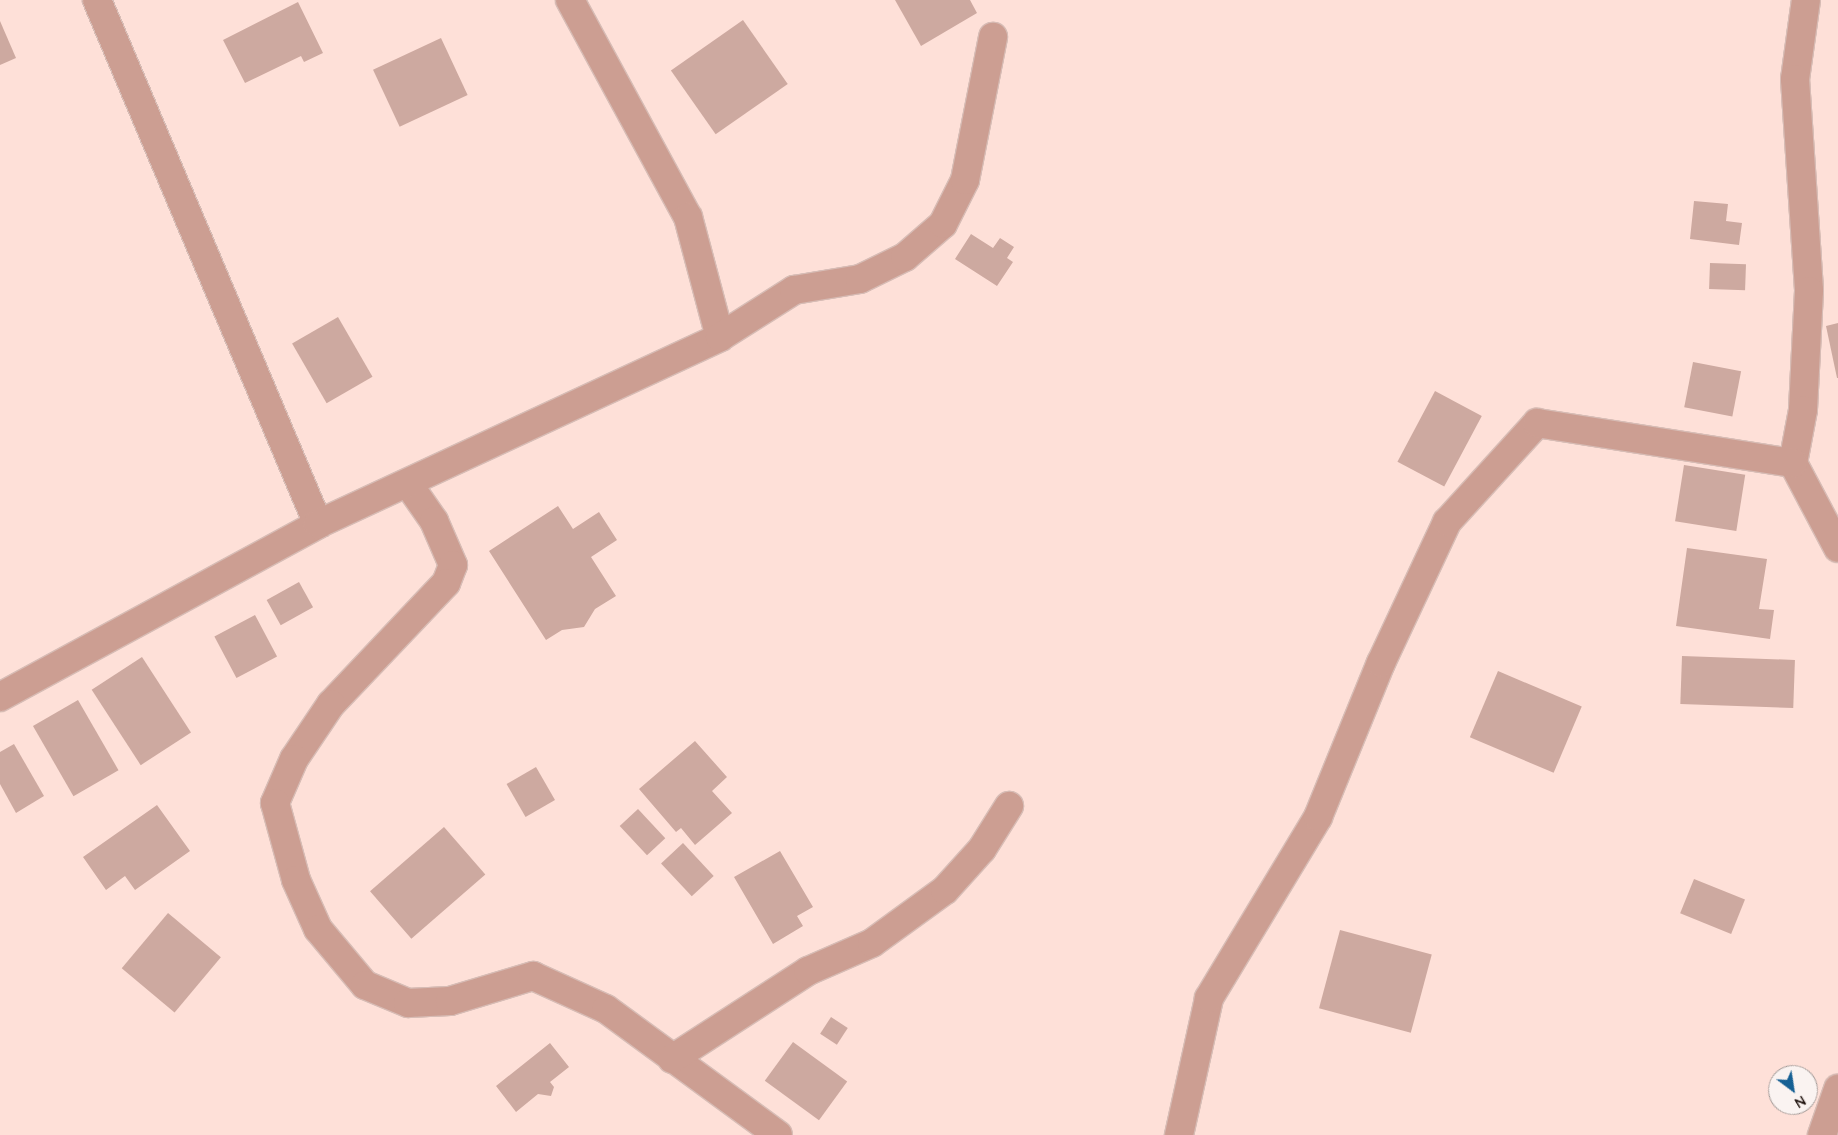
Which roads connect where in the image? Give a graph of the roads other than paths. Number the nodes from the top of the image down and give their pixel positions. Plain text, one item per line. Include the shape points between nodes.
1 (97, 0) edge
2 (570, 0) edge
3 (1806, 0) edge
4 (993, 37) dead end
5 (720, 337) junction
6 (1793, 463) junction
7 (409, 485) junction
8 (318, 524) junction
9 (1838, 548) edge
10 (0, 697) edge
11 (1009, 806) dead end
12 (672, 1059) junction
13 (1838, 1089) edge
14 (778, 1135) edge
15 (1179, 1135) edge
16 (1822, 1135) edge

1 - 8 street
2 - 5 street via 688,217
3 - 6 street via 1795,79 1809,291 1804,410
4 - 5 street via 965,180 943,224 905,257 860,280 794,290
5 - 7 street
6 - 9 street
6 - 15 street via 1537,423 1447,522 1381,663 1318,817 1209,998
7 - 8 street
7 - 12 street via 434,521 453,565 446,583 331,704 294,758 275,803 296,880 318,929 365,985 408,1003 450,1001 533,976 606,1008
8 - 10 street
11 - 12 street via 982,848 945,890 872,943 808,971
12 - 14 street
13 - 16 street

